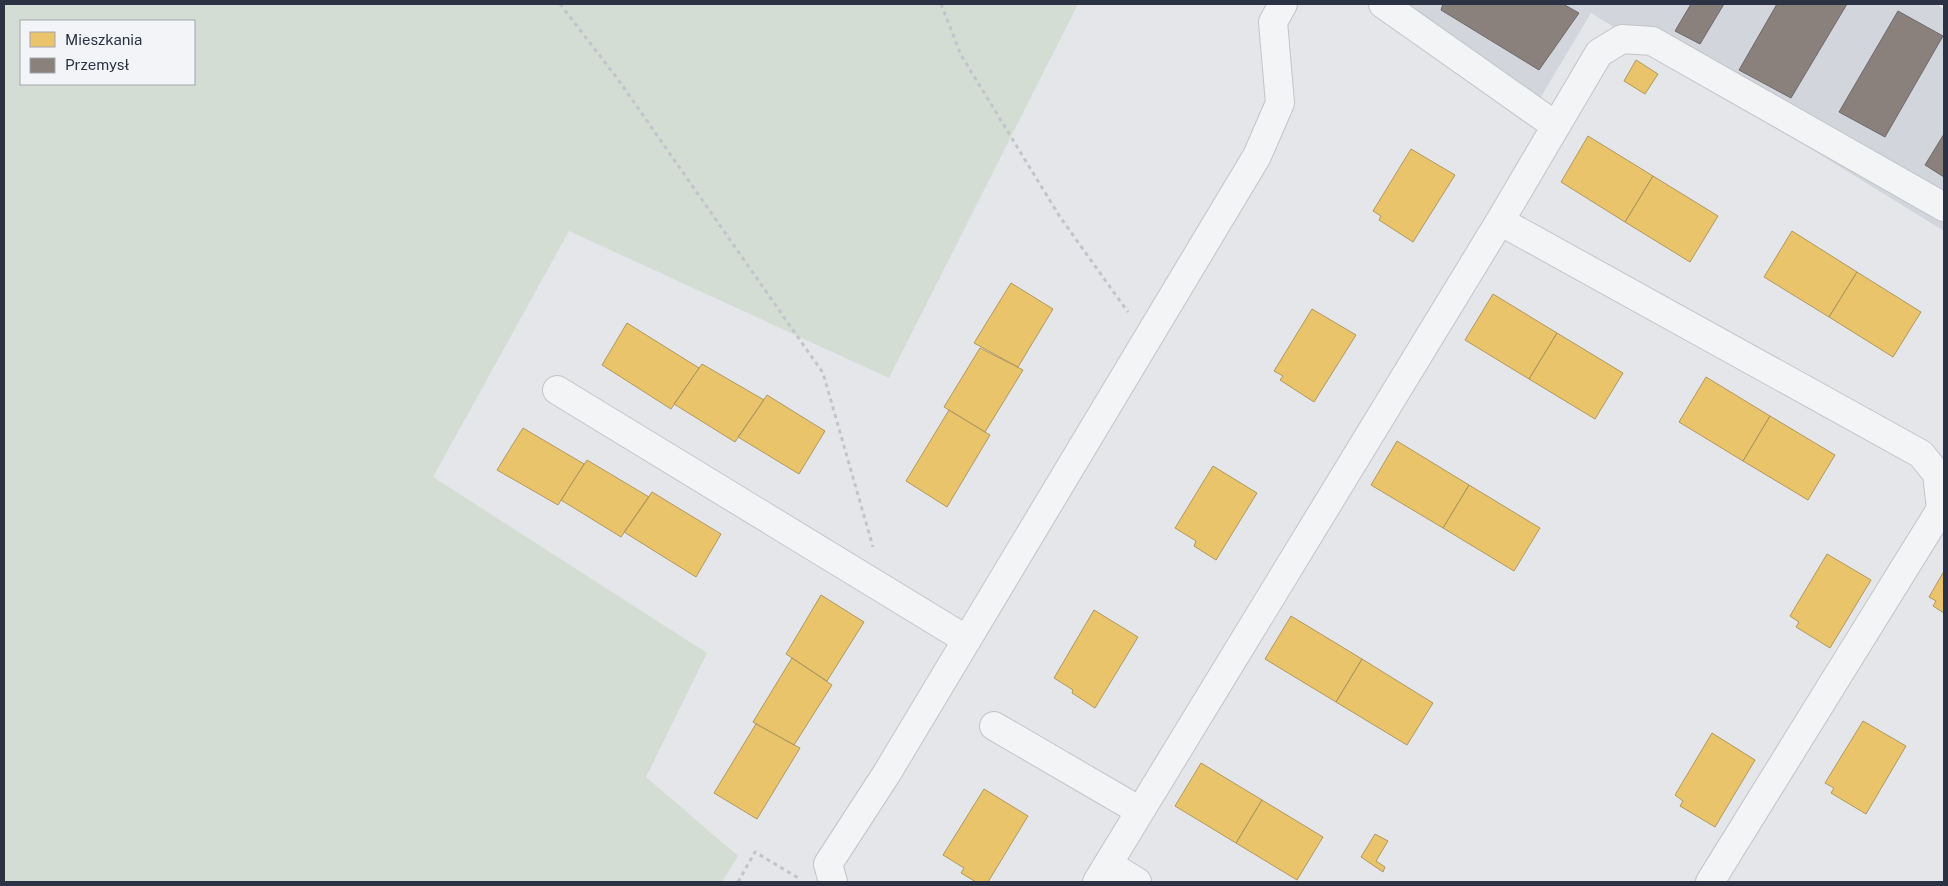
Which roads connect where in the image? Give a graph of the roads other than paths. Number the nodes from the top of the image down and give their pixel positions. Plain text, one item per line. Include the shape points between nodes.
1 (1283, 4) edge
2 (1382, 4) edge
3 (1556, 126) junction
4 (1944, 207) edge
5 (1500, 221) junction
6 (557, 390) dead end
7 (967, 640) junction
8 (994, 726) dead end
9 (1140, 811) junction
10 (1102, 873) edge
11 (833, 882) edge
12 (1137, 882) edge
13 (1710, 882) edge

1 - 7 lane via 1273,22 1280,103 1257,156
2 - 3 lane
3 - 4 lane via 1599,52 1622,39 1652,41
3 - 5 lane
5 - 9 lane
5 - 13 lane via 1921,454 1937,474 1941,509
6 - 7 lane
7 - 11 lane via 828,864
8 - 9 lane
9 - 10 lane
10 - 12 lane

